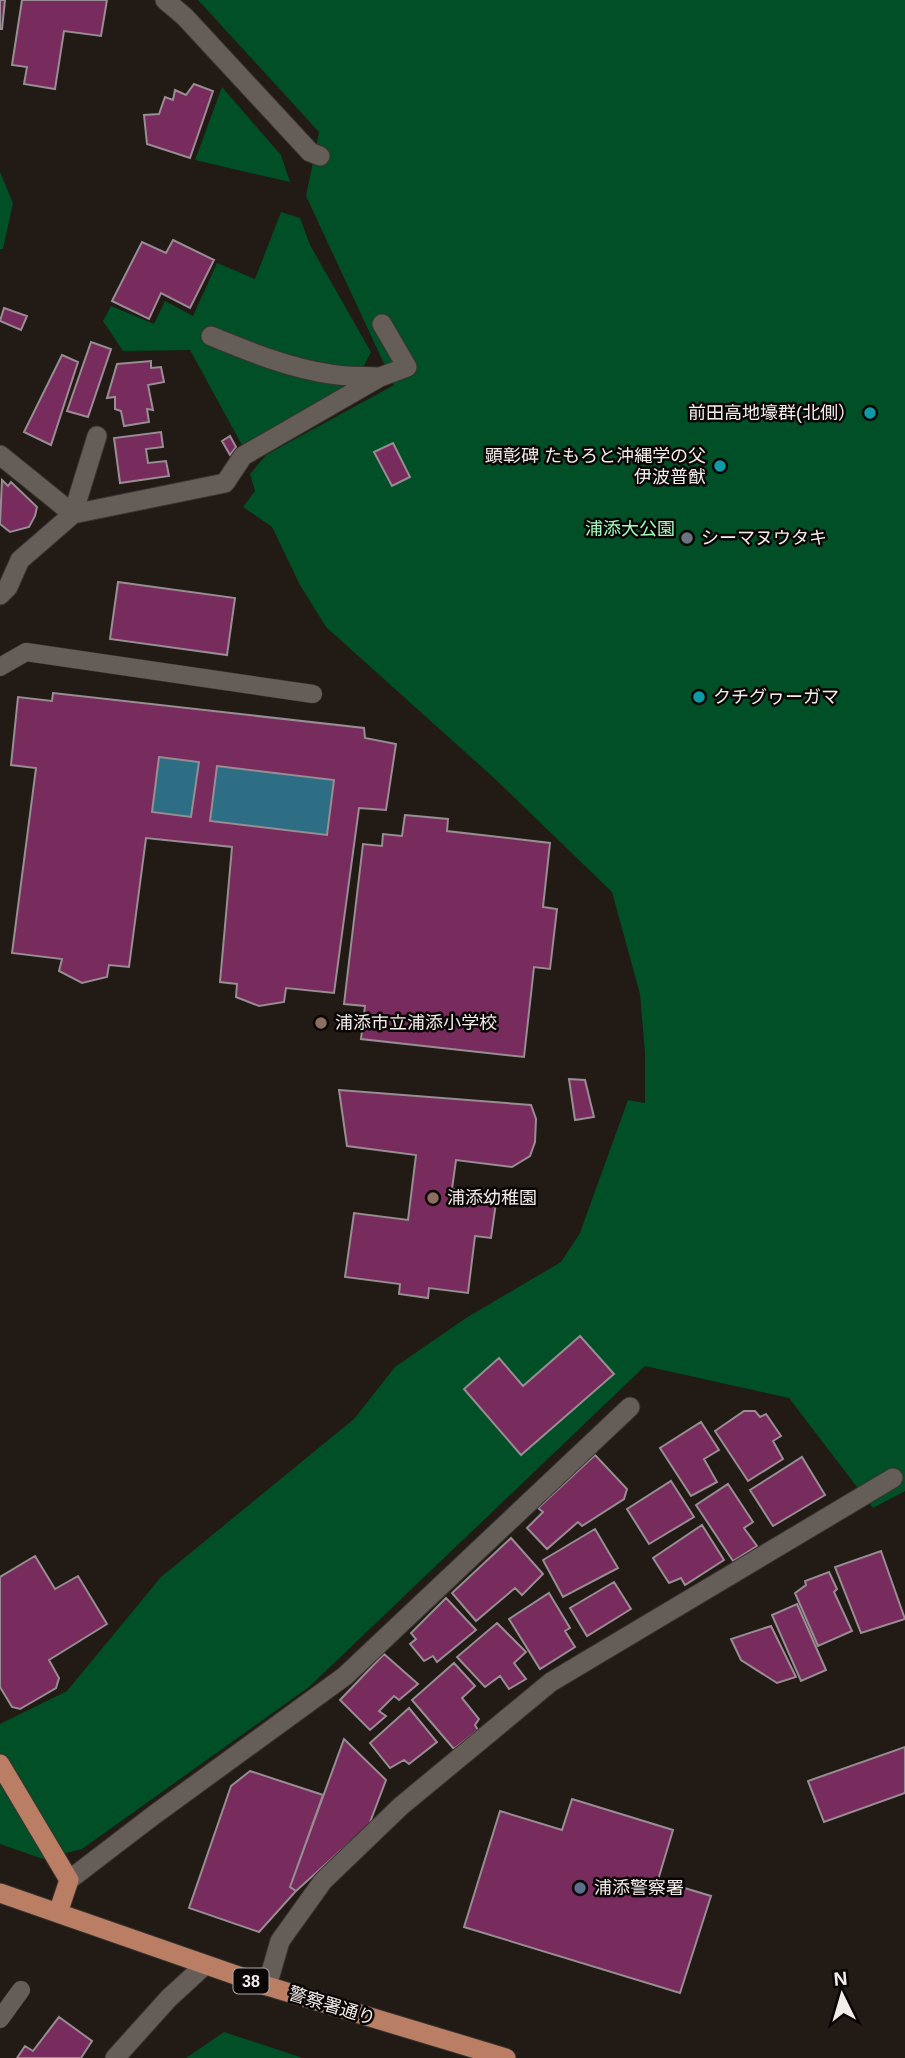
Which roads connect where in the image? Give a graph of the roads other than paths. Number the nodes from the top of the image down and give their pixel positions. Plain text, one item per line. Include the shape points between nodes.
1 (165, 0) edge
2 (320, 156) dead end
3 (382, 324) dead end
4 (211, 336) dead end
5 (380, 377) junction
6 (97, 436) dead end
7 (0, 455) edge
8 (73, 514) junction
9 (0, 595) edge
10 (0, 667) edge
11 (313, 694) dead end
12 (630, 1408) dead end
13 (893, 1478) dead end
14 (0, 1764) edge
15 (69, 1880) junction
16 (0, 1893) edge
17 (58, 1913) junction
18 (205, 1965) junction
19 (267, 1986) junction
20 (21, 1990) dead end
21 (0, 2019) edge
22 (115, 2058) edge
23 (506, 2058) edge

1 - 2 street via 310,152
3 - 5 street via 407,367
4 - 5 street via 303,368
5 - 8 street via 243,456 225,483
6 - 8 street
7 - 8 street
8 - 9 street via 20,560
10 - 11 lane via 26,652
12 - 15 street via 345,1676
13 - 19 street via 551,1682 401,1806 323,1881 280,1941
14 - 15 main road
15 - 17 main road
16 - 17 main road, 警察署通り / 38
17 - 18 main road, 警察署通り / 38
18 - 19 main road, 警察署通り / 38
18 - 22 street
19 - 23 main road, 警察署通り / 38
20 - 21 lane

